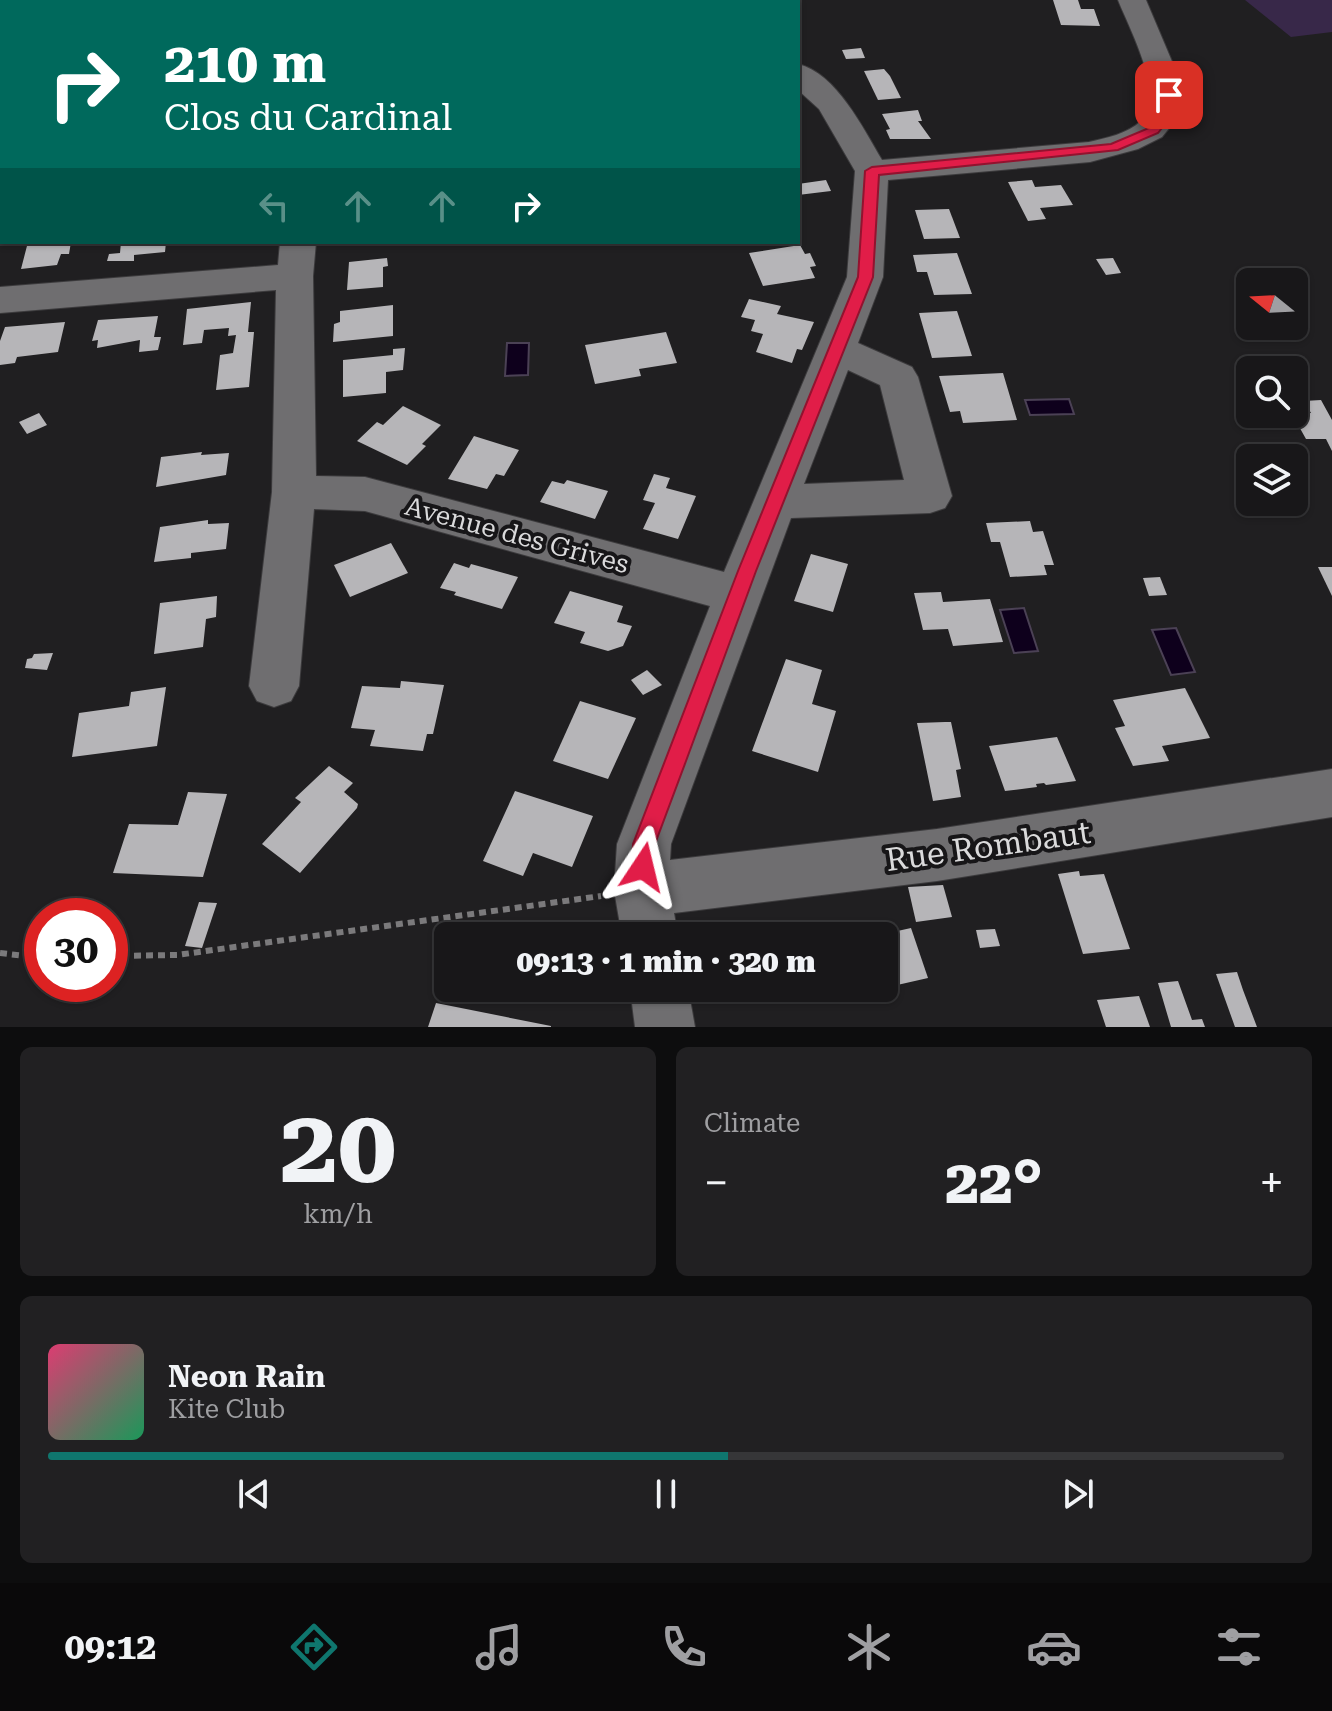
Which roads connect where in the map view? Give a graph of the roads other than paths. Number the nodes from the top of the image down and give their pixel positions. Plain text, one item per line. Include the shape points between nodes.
1 (1132, 0) edge
2 (800, 75) edge
3 (872, 171) junction
4 (296, 259) edge
5 (0, 300) edge
6 (836, 349) junction
7 (294, 492) junction
8 (775, 502) junction
9 (738, 595) junction
10 (274, 686) dead end
11 (1332, 793) edge
12 (646, 913) edge
13 (661, 1002) edge
14 (665, 1027) edge

1 - 3 street via 1169,95 1167,114 1154,130 1090,152
2 - 3 street via 832,104
3 - 6 street via 865,277
4 - 5 street
4 - 7 street
6 - 8 street
6 - 8 street via 898,377 930,496
7 - 9 street, Avenue des Grives via 365,494
7 - 10 street
8 - 9 street
9 - 12 street via 644,844
11 - 12 street, Rue Rombaut via 937,855
13 - 14 street

